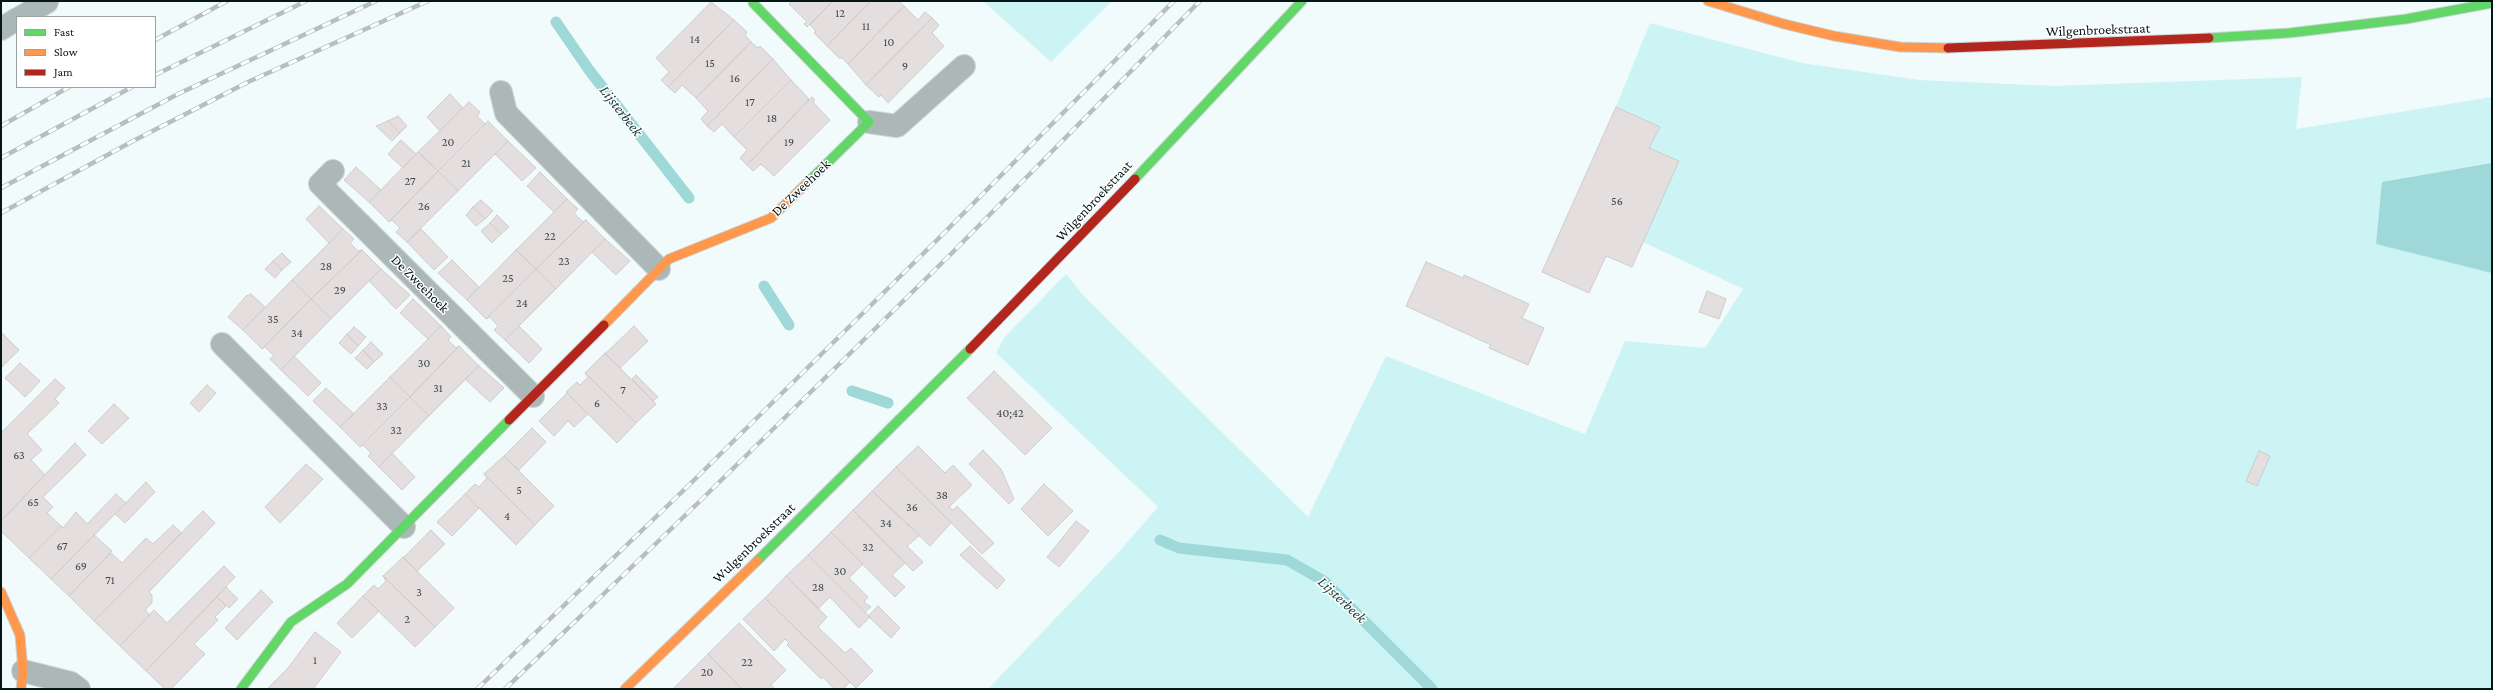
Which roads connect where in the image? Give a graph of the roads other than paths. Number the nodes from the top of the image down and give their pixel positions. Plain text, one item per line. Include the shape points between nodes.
1 (1302, 1) edge
2 (1708, 1) edge
3 (47, 2) dead end
4 (753, 3) dead end
5 (2492, 3) edge
6 (23, 16) edge
7 (16, 20) edge
8 (1, 29) edge
9 (964, 66) dead end
10 (501, 92) dead end
11 (869, 122) junction
12 (332, 171) dead end
13 (659, 269) junction
14 (222, 344) dead end
15 (533, 396) junction
16 (903, 418) joint
17 (404, 527) junction
18 (1, 592) edge
19 (22, 680) edge
20 (78, 689) edge
21 (241, 689) edge
22 (625, 689) edge

1 - 16 street, Wilgenbroekstraat via 1087,230
2 - 5 street, Wilgenbroekstraat via 1834,36 1900,47 1970,48 2153,42 2289,33 2406,19
3 - 6 street
4 - 11 street
7 - 8 street
9 - 11 street via 897,126
10 - 13 street via 506,113
11 - 13 street, De Zweehoek via 771,218 669,259
12 - 15 street, De Zweehoek via 320,184
13 - 15 street, De Zweehoek
14 - 17 street
15 - 17 street, De Zweehoek
16 - 22 street, Wulgenbroekstraat
17 - 21 street, De Zweehoek via 347,584 291,622
18 - 19 street via 20,635
19 - 20 street via 71,683

